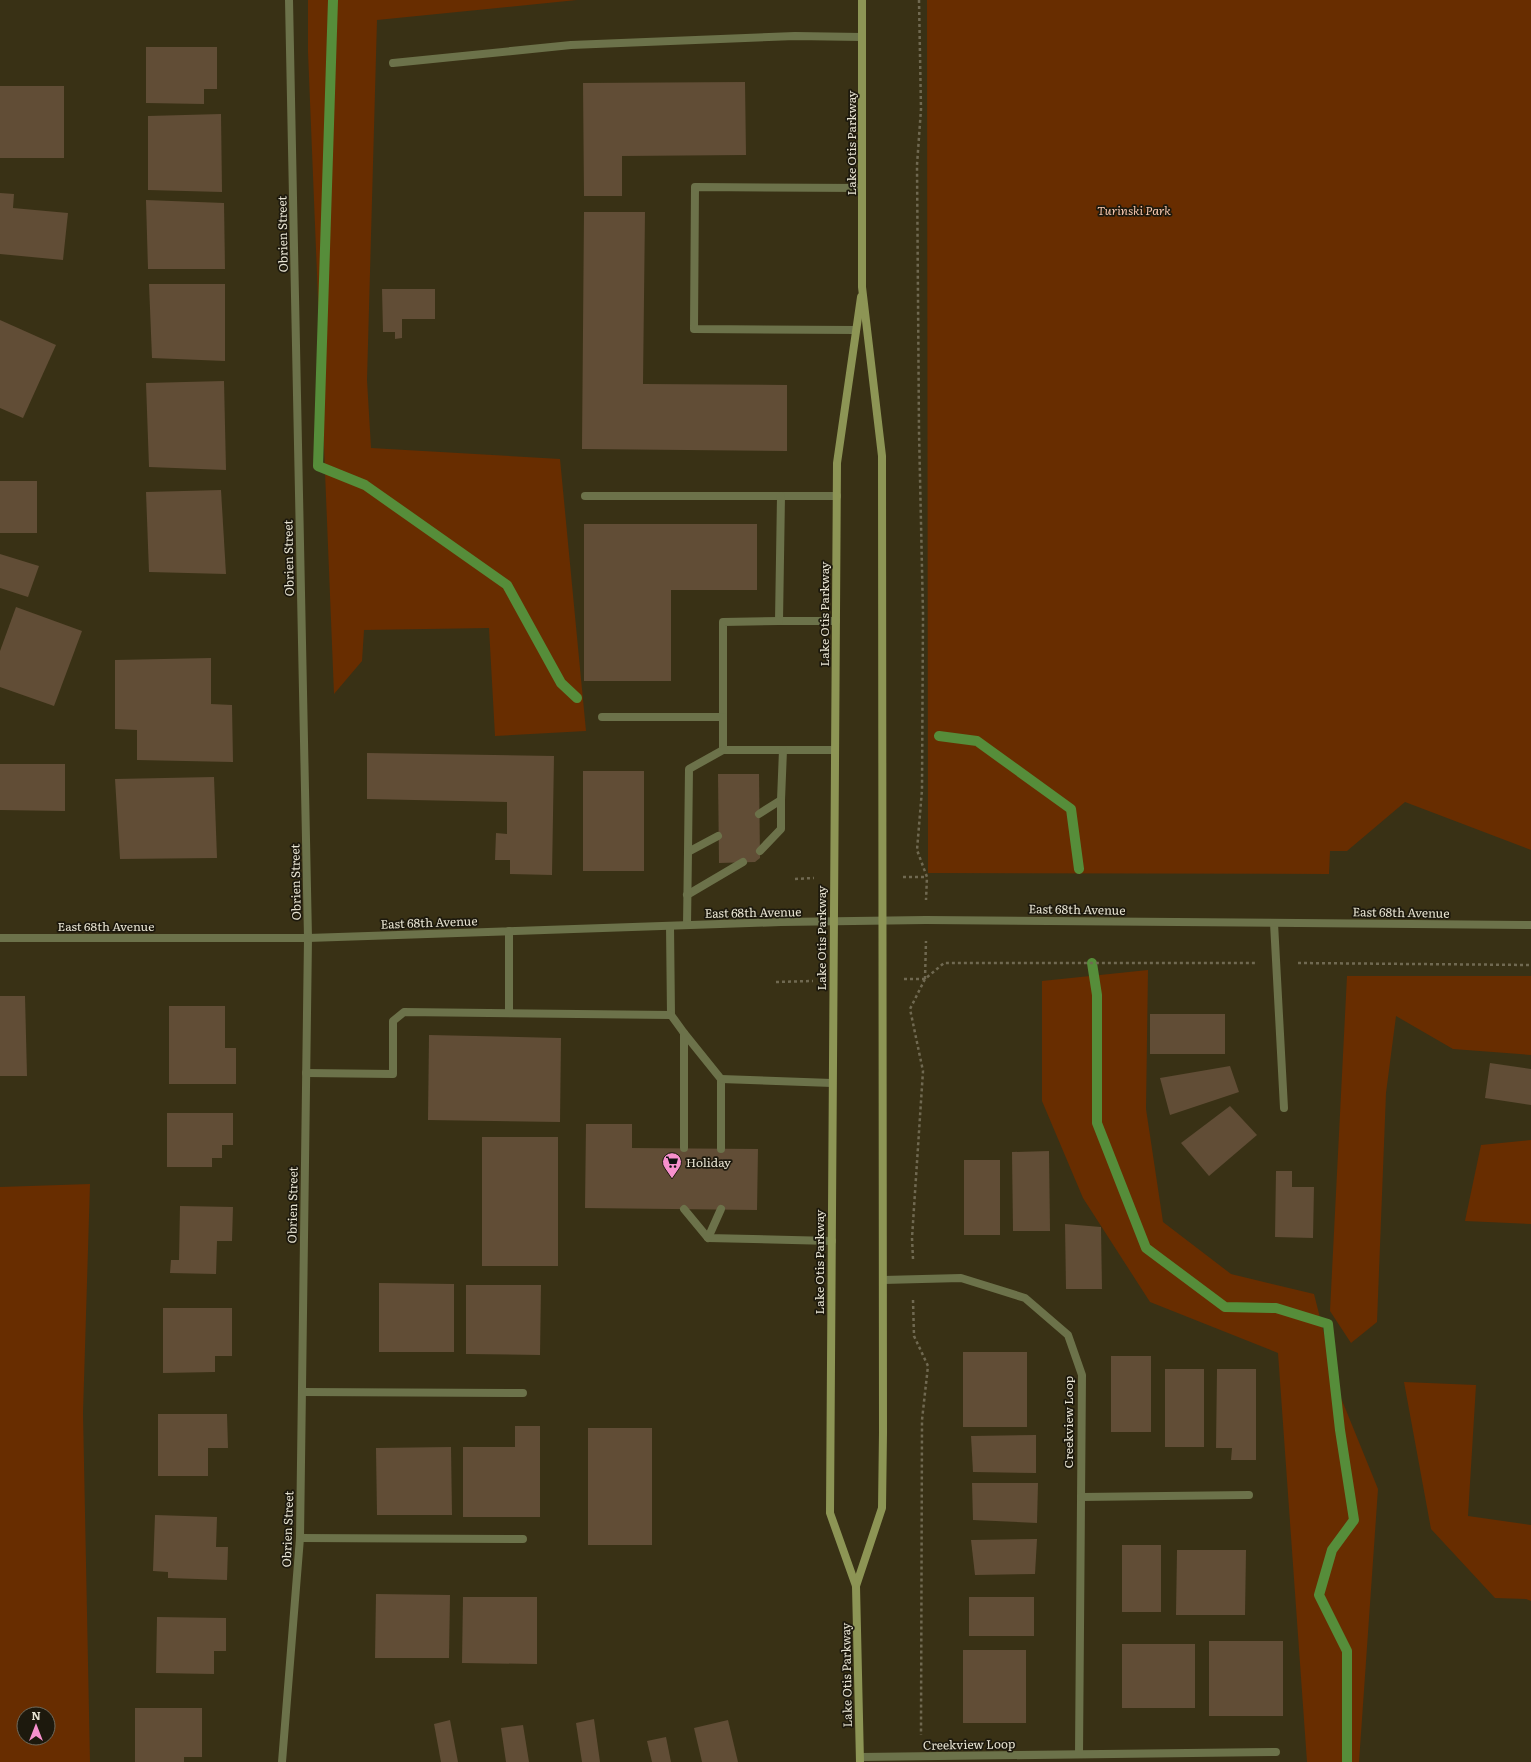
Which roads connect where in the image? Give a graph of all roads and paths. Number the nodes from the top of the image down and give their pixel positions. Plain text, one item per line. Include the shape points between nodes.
1 (289, 0) edge
2 (862, 0) edge
3 (919, 0) edge
4 (862, 37) junction
5 (393, 63) dead end
6 (862, 188) junction
7 (862, 287) junction
8 (856, 330) junction
9 (585, 496) dead end
10 (780, 496) junction
11 (836, 496) junction
12 (780, 621) junction
13 (836, 621) junction
14 (723, 717) junction
15 (602, 718) dead end
16 (723, 750) junction
17 (783, 750) junction
18 (835, 750) junction
19 (781, 800) junction
20 (760, 814) dead end
21 (718, 836) dead end
22 (760, 851) dead end
23 (688, 852) junction
24 (743, 862) dead end
25 (927, 877) dead end
26 (687, 895) junction
27 (883, 920) junction
28 (833, 922) junction
29 (1274, 923) junction
30 (687, 925) junction
31 (1531, 925) edge
32 (670, 926) junction
33 (509, 931) junction
34 (0, 938) edge
35 (308, 938) junction
36 (1277, 963) junction
37 (1531, 965) edge
38 (510, 1013) junction
39 (671, 1015) junction
40 (684, 1033) junction
41 (306, 1073) junction
42 (721, 1079) junction
43 (832, 1083) junction
44 (1284, 1108) dead end
45 (684, 1148) dead end
46 (721, 1149) dead end
47 (684, 1209) dead end
48 (721, 1209) dead end
49 (708, 1238) junction
50 (832, 1241) junction
51 (914, 1278) junction
52 (883, 1280) junction
53 (302, 1392) junction
54 (523, 1393) dead end
55 (1249, 1496) dead end
56 (1081, 1497) junction
57 (300, 1538) junction
58 (523, 1539) dead end
59 (856, 1586) junction
60 (1276, 1752) dead end
61 (1079, 1754) junction
62 (921, 1756) junction
63 (860, 1759) edge
64 (282, 1762) edge

1 - 35 street, Obrien Street
2 - 4 main road, Lake Otis Parkway
3 - 25 path via 921,109 917,165 923,622 922,790 918,850
4 - 5 street via 795,36 571,45
4 - 6 main road, Lake Otis Parkway
6 - 7 main road, Lake Otis Parkway
6 - 8 street via 695,187 694,329
7 - 8 main road, Lake Otis Parkway
7 - 27 main road, Lake Otis Parkway via 882,456
8 - 11 main road, Lake Otis Parkway via 837,463
9 - 10 street
10 - 11 street
10 - 12 street
11 - 13 main road, Lake Otis Parkway
12 - 13 street
12 - 14 street via 723,622
13 - 18 main road, Lake Otis Parkway
14 - 15 street
14 - 16 street
16 - 17 street
16 - 23 street via 689,769
17 - 18 street
17 - 19 street
18 - 28 main road, Lake Otis Parkway
19 - 20 street
19 - 22 street via 780,829
21 - 23 street
23 - 26 street
24 - 26 street
26 - 30 street
27 - 28 street, East 68th Avenue
27 - 29 street, East 68th Avenue
27 - 52 main road, Lake Otis Parkway
28 - 30 street, East 68th Avenue
28 - 43 main road, Lake Otis Parkway
29 - 31 street, East 68th Avenue
29 - 36 street
30 - 32 street, East 68th Avenue
32 - 33 street, East 68th Avenue
32 - 39 street
33 - 35 street, East 68th Avenue
33 - 38 street
34 - 35 street, East 68th Avenue
35 - 41 street, Obrien Street
36 - 37 path
36 - 44 street
36 - 51 path via 944,963 925,979 910,1009 923,1071 912,1238
38 - 39 street
38 - 41 street via 404,1012 393,1021 393,1074
39 - 40 street
40 - 42 street
40 - 45 street
41 - 53 street, Obrien Street
42 - 43 street
42 - 46 street
43 - 50 main road, Lake Otis Parkway
47 - 49 street
48 - 49 street
49 - 50 street
50 - 59 main road, Lake Otis Parkway via 830,1513
51 - 52 street, Creekview Loop
51 - 56 street, Creekview Loop via 961,1278 1025,1298 1068,1335 1082,1375
51 - 62 path via 914,1336 928,1366 922,1420
52 - 59 main road, Lake Otis Parkway via 882,1508
53 - 54 street
53 - 57 street, Obrien Street
55 - 56 street
56 - 61 street, Creekview Loop
57 - 58 street
57 - 64 street, Obrien Street
59 - 63 main road, Lake Otis Parkway
60 - 61 street, Creekview Loop
61 - 62 street, Creekview Loop
62 - 63 street, Creekview Loop

